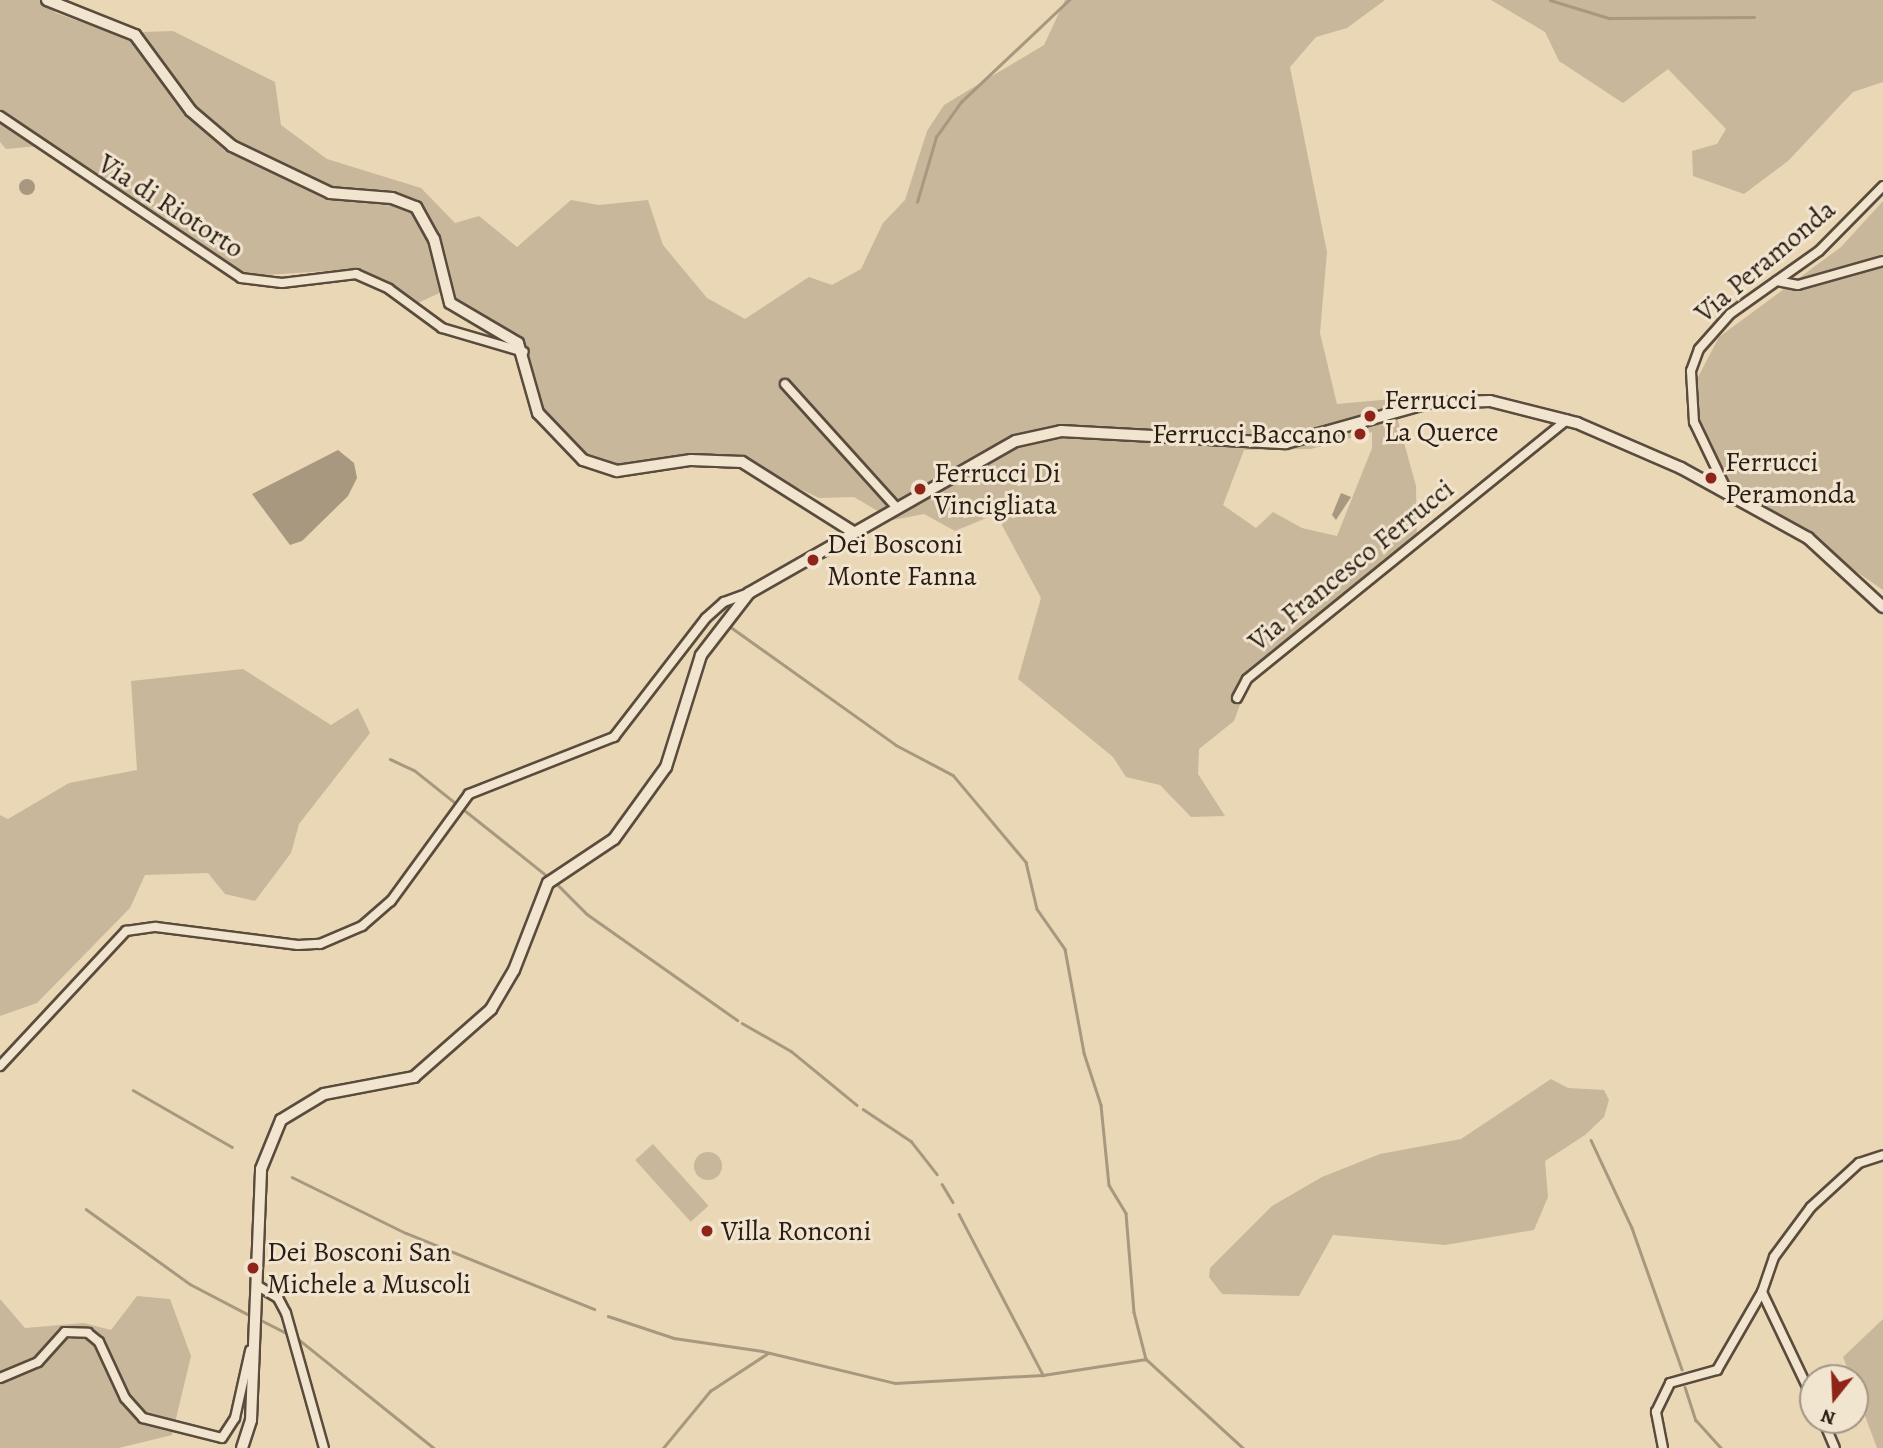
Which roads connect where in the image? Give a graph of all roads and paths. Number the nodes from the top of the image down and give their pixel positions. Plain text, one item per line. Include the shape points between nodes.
1 (47, 0) edge
2 (0, 116) edge
3 (1883, 186) edge
4 (1883, 261) edge
5 (1777, 281) junction
6 (524, 352) junction
7 (785, 384) dead end
8 (1567, 420) junction
9 (1729, 495) junction
10 (897, 508) junction
11 (853, 532) junction
12 (749, 593) junction
13 (1883, 607) edge
14 (1237, 698) dead end
15 (0, 1066) edge
16 (1883, 1155) edge
17 (257, 1286) junction
18 (1762, 1292) junction
19 (255, 1337) junction
20 (1799, 1370) edge
21 (0, 1378) edge
22 (242, 1448) edge
23 (324, 1448) edge
24 (1663, 1448) edge

1 - 6 street via 135,35 191,111 232,146 330,193 392,198 416,207 434,239 450,303
2 - 6 street, Via di Riotorto via 242,278 282,283 356,274 389,289 442,328
3 - 5 street, Via Peramonda via 1819,251
4 - 5 street via 1798,285
5 - 9 street, Via Peramonda via 1719,324 1691,371 1697,435
6 - 11 street via 538,413 583,460 617,471 691,460 742,462
7 - 10 street
8 - 9 main road
8 - 10 main road via 1463,399 1286,443 1049,431 1016,441
8 - 14 street, Via Francesco Ferrucci via 1247,679
9 - 13 main road via 1808,538
10 - 11 main road
11 - 12 main road
12 - 15 street via 724,602 706,618 614,737 485,784 461,803 391,901 349,934 298,945 156,927 126,931
12 - 17 main road via 701,654 668,762 639,810 604,847 551,880 500,998 437,1062 405,1081 310,1098 281,1121 263,1156
16 - 18 street via 1859,1163 1811,1207 1774,1257
17 - 19 main road
17 - 23 street via 278,1298 295,1341
18 - 20 street
18 - 24 street via 1717,1370 1670,1383 1657,1401
19 - 21 street via 235,1418 222,1438 143,1418 125,1398 100,1342 88,1333 65,1332 38,1362
19 - 22 main road via 251,1420

